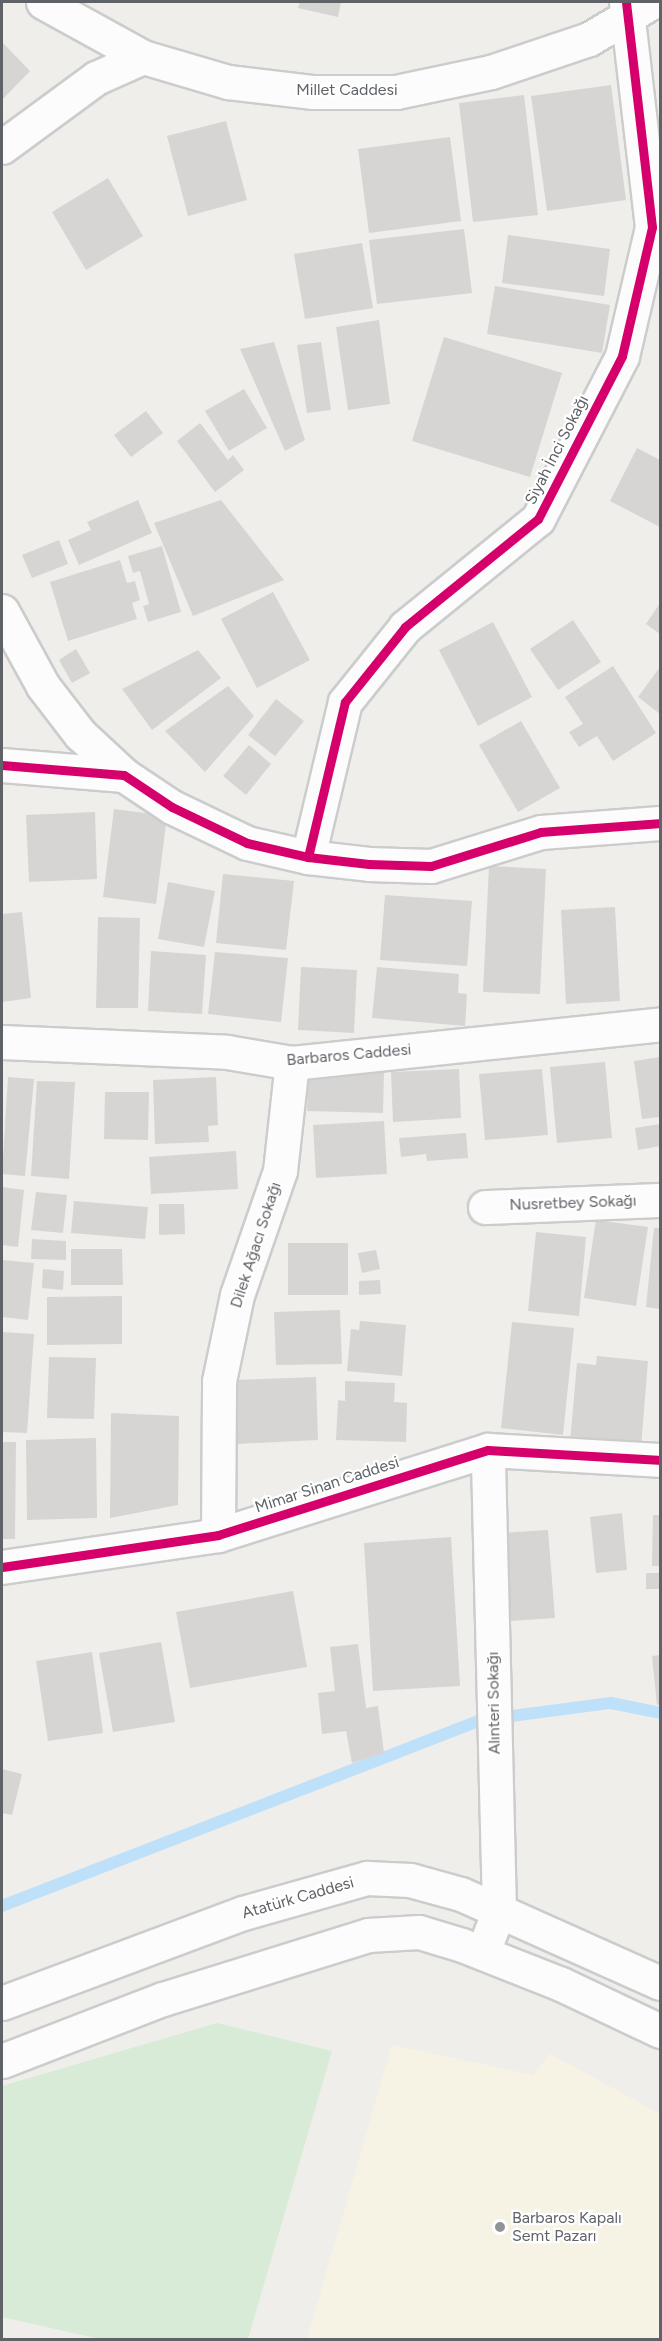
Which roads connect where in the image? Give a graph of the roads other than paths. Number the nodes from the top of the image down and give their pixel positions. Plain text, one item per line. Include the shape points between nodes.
1 (43, 2) edge
2 (636, 6) edge
3 (143, 57) junction
4 (2, 147) edge
5 (2, 611) edge
6 (2, 765) edge
7 (124, 775) junction
8 (660, 824) edge
9 (308, 857) junction
10 (660, 1024) edge
11 (2, 1042) edge
12 (292, 1063) junction
13 (660, 1200) edge
14 (485, 1207) dead end
15 (488, 1450) junction
16 (660, 1460) edge
17 (218, 1535) junction
18 (2, 1567) edge
19 (499, 1910) junction
20 (483, 1953) junction
21 (660, 1983) edge
22 (2, 2003) edge
23 (660, 2031) edge
24 (2, 2061) edge

1 - 3 street, Millet Caddesi
2 - 3 street, Millet Caddesi via 590,39 491,72 396,92 313,92 228,82
2 - 9 street, Siyah İnci Sokağı via 652,227 622,356 538,519 405,627 345,702
3 - 4 street via 96,78
5 - 7 street via 43,686 80,734
6 - 7 street
7 - 9 street via 172,807 247,843
8 - 9 street via 541,832 431,866
10 - 12 street, Barbaros Caddesi
11 - 12 street, Barbaros Caddesi via 227,1052
12 - 17 street, Dilek Ağacı Sokağı via 280,1170 237,1295 219,1381
13 - 14 street, Nusretbey Sokağı
15 - 16 street, Mimar Sinan Caddesi
15 - 17 street, Mimar Sinan Caddesi
15 - 19 street, Alınteri Sokağı
17 - 18 street, Mimar Sinan Caddesi
19 - 20 street, Alınteri Sokağı
19 - 21 street, Atatürk Caddesi
19 - 22 street, Atatürk Caddesi via 410,1880 367,1878 243,1913
20 - 23 street
20 - 24 street via 419,1932 368,1935 163,1999

